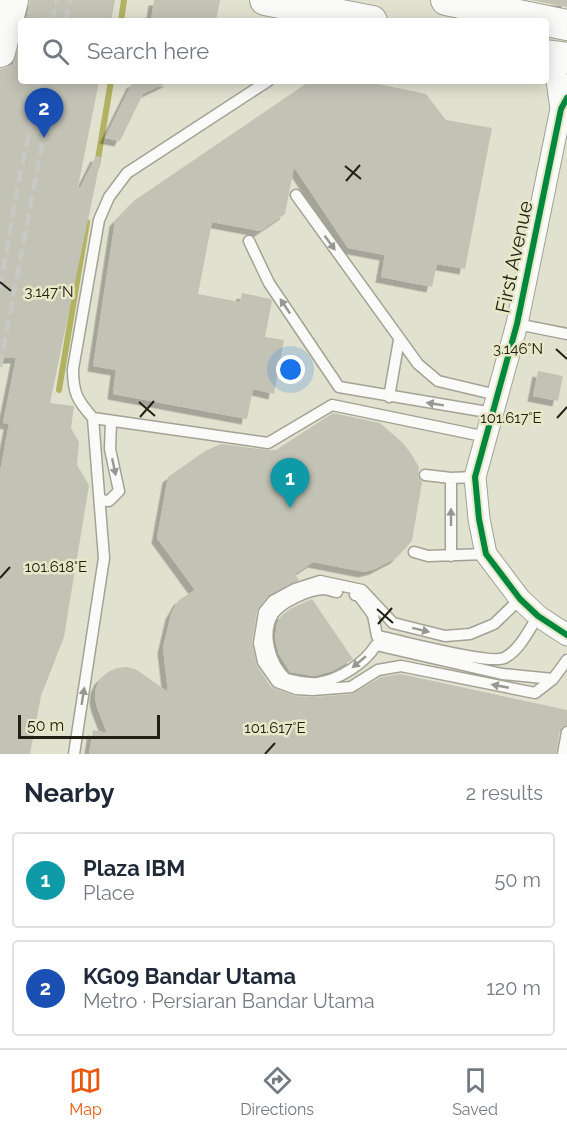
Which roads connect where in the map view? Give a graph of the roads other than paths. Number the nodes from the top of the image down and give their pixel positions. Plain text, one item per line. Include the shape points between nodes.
1 (13, 0) edge
2 (446, 0) edge
3 (292, 7) edge
4 (355, 18) edge
5 (533, 18) edge
6 (549, 21) edge
7 (567, 25) edge
8 (0, 52) edge
9 (554, 56) edge
10 (263, 84) edge
11 (564, 104) edge
12 (296, 195) dead end
13 (249, 241) dead end
14 (517, 324) junction
15 (567, 334) edge
16 (399, 340) junction
17 (389, 397) junction
18 (495, 404) junction
19 (93, 418) junction
20 (111, 421) junction
21 (487, 437) junction
22 (425, 475) dead end
23 (475, 477) junction
24 (451, 478) junction
25 (100, 500) junction
26 (414, 552) dead end
27 (486, 554) junction
28 (451, 556) junction
29 (520, 599) junction
30 (538, 616) junction
31 (567, 635) edge
32 (567, 660) edge
33 (553, 679) junction
34 (567, 732) edge
35 (74, 754) edge
36 (564, 754) edge

1 - 8 main road
2 - 5 main road
3 - 4 main road
6 - 7 main road
9 - 11 street, First Avenue
10 - 19 lane via 127,173 109,197 99,220 73,369 73,388
11 - 14 street, First Avenue
12 -> 16 lane
17 -> 13 lane via 339,387 269,283
14 - 15 lane
14 - 18 street, First Avenue
16 - 17 lane
16 - 18 lane via 438,381
18 -> 17 lane
18 - 21 street, First Avenue
19 - 20 lane
19 - 25 lane
20 - 21 lane via 268,443 332,405
20 -> 25 lane via 110,449 118,491 110,501
21 - 23 street, First Avenue
22 - 24 lane
23 - 24 lane
23 - 27 street, First Avenue
28 -> 24 lane
35 -> 25 lane via 104,558
26 - 28 lane
27 - 28 lane
27 - 29 street, First Avenue
29 - 30 street, First Avenue
33 -> 29 lane via 534,693 401,666 378,670 351,687 296,689 277,682 263,662 259,643 264,612 273,601 320,581 362,590 393,623 445,636 470,634 494,624
30 - 31 street, First Avenue
33 -> 30 lane via 502,674 376,645 345,674 317,683 299,682 281,675 271,659 268,642 269,626 280,607 322,589 359,596 373,615 377,636 481,658 501,659 513,652
32 - 33 lane
34 - 36 lane

